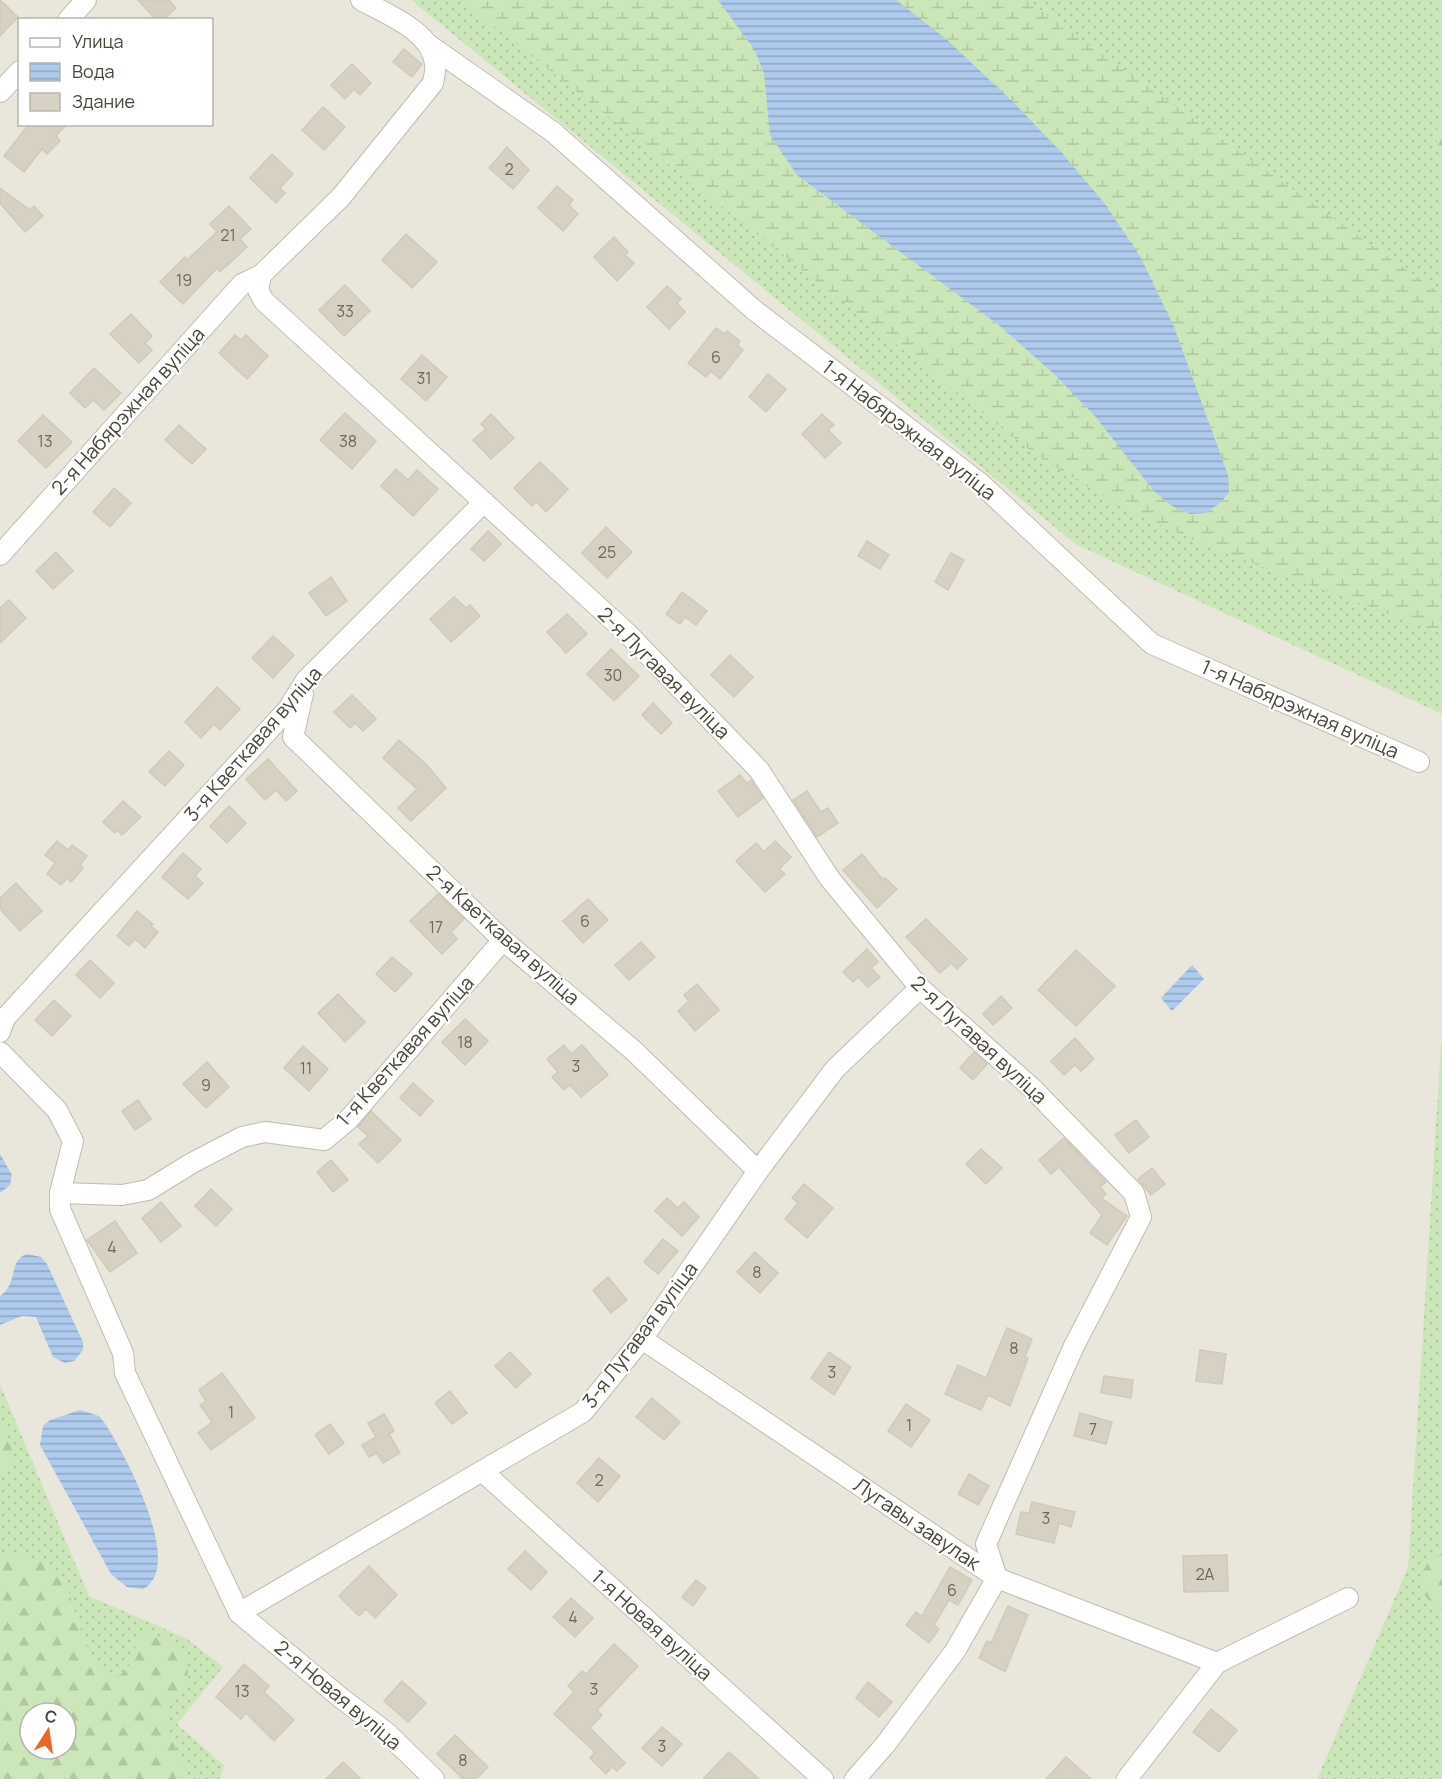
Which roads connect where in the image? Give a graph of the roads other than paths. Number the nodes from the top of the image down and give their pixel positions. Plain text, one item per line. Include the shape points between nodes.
1 (86, 0) edge
2 (362, 0) edge
3 (70, 18) edge
4 (429, 45) junction
5 (18, 73) edge
6 (0, 92) edge
7 (261, 275) junction
8 (484, 502) junction
9 (0, 555) edge
10 (306, 680) junction
11 (1419, 762) dead end
12 (504, 940) junction
13 (920, 988) junction
14 (3, 1025) edge
15 (0, 1052) edge
16 (758, 1171) junction
17 (60, 1193) junction
18 (642, 1339) junction
19 (482, 1471) junction
20 (997, 1578) junction
21 (1348, 1598) dead end
22 (239, 1613) junction
23 (1217, 1663) junction
24 (434, 1779) edge
25 (823, 1779) edge
26 (855, 1779) edge
27 (1127, 1779) edge

1 - 3 street
2 - 4 street
4 - 7 street, 2-я Набярэжная вуліца via 435,63 433,83 341,197
4 - 11 street, 1-я Набярэжная вуліца via 553,132 754,310 980,483 1152,644
5 - 6 street
7 - 8 street, 2-я Лугавая вуліца via 258,290 264,301
7 - 9 street, 2-я Набярэжная вуліца via 242,284
8 - 10 street, 3-я Кветкавая вуліца
8 - 13 street, 2-я Лугавая вуліца via 628,634 759,770 830,879
10 - 12 street, 2-я Кветкавая вуліца via 294,737
10 - 14 street, 3-я Кветкавая вуліца via 288,709
12 - 16 street, 2-я Кветкавая вуліца via 634,1051
12 - 17 street, 1-я Кветкавая вуліца via 349,1119 324,1140 265,1132 242,1137 148,1190 122,1195
13 - 16 street, 3-я Лугавая вуліца via 835,1069
13 - 20 street, 2-я Лугавая вуліца via 1041,1097 1134,1193 1141,1217 1074,1346 986,1544
15 - 17 street via 57,1110 73,1141
16 - 18 street, 3-я Лугавая вуліца
17 - 22 street via 60,1209 123,1353 125,1373
18 - 19 street, 3-я Лугавая вуліца via 583,1412
18 - 20 street, Лугавы завулак
19 - 22 street, 3-я Лугавая вуліца
19 - 25 street, 1-я Новая вуліца
20 - 23 street, Лугавы завулак
20 - 26 street via 955,1651
21 - 23 street
22 - 24 street, 2-я Новая вуліца via 386,1732
23 - 27 street

